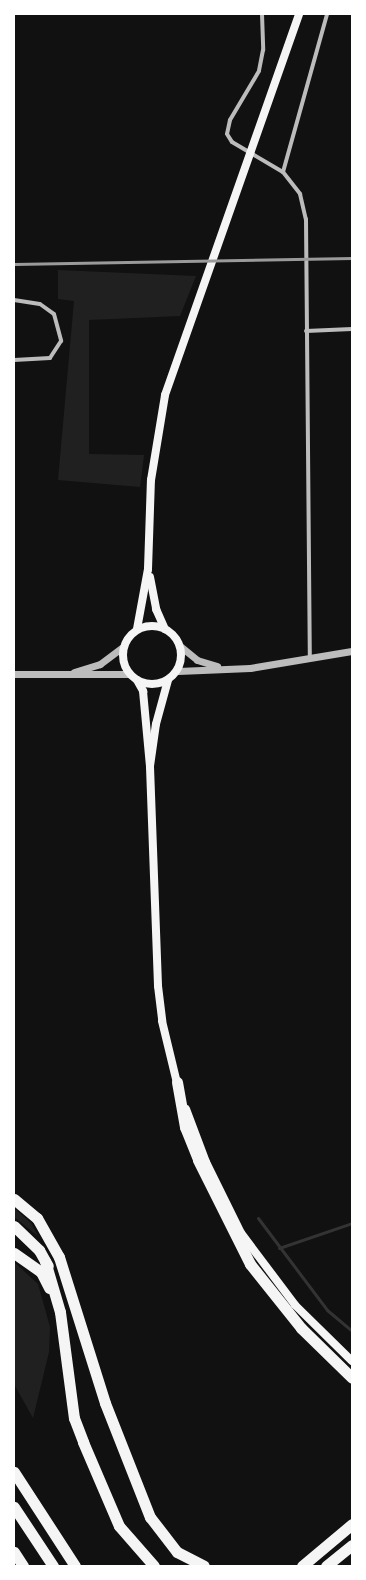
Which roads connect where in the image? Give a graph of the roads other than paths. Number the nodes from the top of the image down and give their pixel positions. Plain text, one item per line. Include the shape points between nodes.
1 (262, 14) edge
2 (299, 14) edge
3 (327, 14) edge
4 (283, 172) junction
5 (14, 300) edge
6 (352, 329) edge
7 (306, 331) junction
8 (14, 360) edge
9 (148, 569) junction
10 (138, 629) junction
11 (165, 629) junction
12 (124, 646) junction
13 (180, 646) junction
14 (352, 651) edge
15 (310, 659) junction
16 (233, 669) junction
17 (178, 671) junction
18 (66, 673) junction
19 (14, 674) edge
20 (130, 674) junction
21 (137, 680) junction
22 (168, 680) junction
23 (150, 767) junction
24 (177, 1082) junction
25 (14, 1199) edge
26 (14, 1226) edge
27 (14, 1253) edge
28 (45, 1261) junction
29 (60, 1312) junction
30 (80, 1322) junction
31 (352, 1362) edge
32 (352, 1378) edge
33 (14, 1472) edge
34 (14, 1507) edge
35 (352, 1524) edge
36 (352, 1545) edge
37 (14, 1552) edge
38 (23, 1566) edge
39 (53, 1566) edge
40 (75, 1566) edge
41 (154, 1566) edge
42 (204, 1566) edge
43 (302, 1566) edge
44 (326, 1566) edge

1 - 4 street via 263,50 259,71 230,120 226,134 232,142
2 - 9 main road via 180,343 159,421 149,502
3 - 4 street
4 - 7 street via 300,194 306,219
5 - 8 street via 40,304 54,314 61,341 50,358
6 - 7 street
7 - 15 street
9 - 10 main road
9 - 11 main road via 156,609
10 - 11 main road via 151,626
10 - 12 main road
11 - 13 main road
12 - 18 street via 100,664
12 - 20 main road via 123,661
13 - 16 street via 197,660
13 - 17 main road
14 - 15 street
15 - 16 street
16 - 17 street
17 - 22 main road
18 - 19 street
18 - 20 street
20 - 21 main road
21 - 22 main road via 152,684
21 - 23 main road via 143,691
22 - 23 main road via 156,724
23 - 24 main road via 158,986 162,1020
24 - 31 main road via 206,1162 242,1233 295,1305
24 - 32 highway via 185,1127 198,1160 250,1264 301,1328
25 - 30 highway via 37,1218 49,1236
26 - 28 highway via 28,1237
27 - 29 highway via 41,1272
28 - 29 highway
28 - 30 highway
29 - 41 highway via 74,1418 119,1526
30 - 42 highway via 105,1403 150,1516 177,1552
33 - 40 highway
34 - 39 highway
35 - 43 highway
36 - 44 highway
37 - 38 highway

